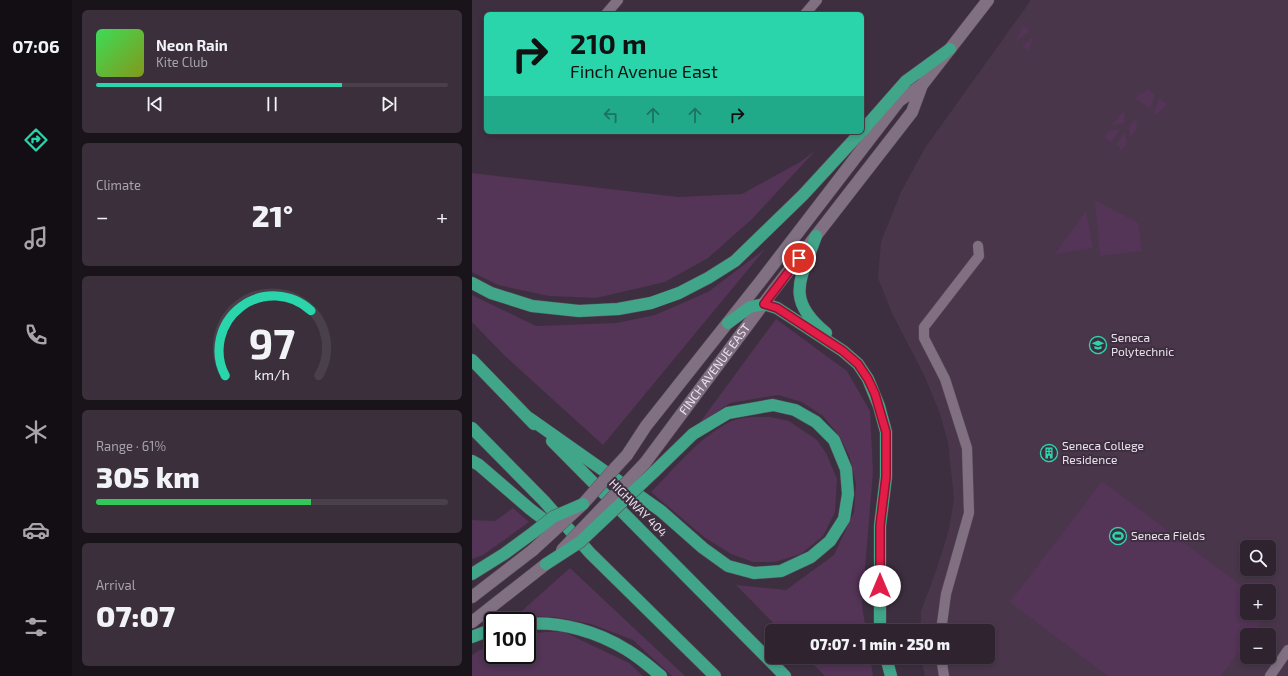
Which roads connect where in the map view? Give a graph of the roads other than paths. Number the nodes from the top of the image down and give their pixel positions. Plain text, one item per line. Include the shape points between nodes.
1 (618, 0) edge
2 (817, 0) edge
3 (988, 0) edge
4 (608, 12) edge
5 (807, 12) edge
6 (950, 49) junction
7 (922, 85) junction
8 (864, 128) edge
9 (858, 134) edge
10 (816, 236) junction
11 (978, 246) dead end
12 (472, 283) edge
13 (764, 304) junction
14 (728, 323) junction
15 (843, 351) junction
16 (472, 360) edge
17 (529, 418) junction
18 (472, 428) edge
19 (472, 461) edge
20 (582, 504) junction
21 (590, 553) junction
22 (546, 564) junction
23 (472, 574) edge
24 (472, 597) edge
25 (472, 622) edge
26 (536, 624) edge
27 (880, 624) edge
28 (942, 624) edge
29 (484, 632) edge
30 (472, 637) edge
31 (1288, 651) edge
32 (888, 664) edge
33 (942, 664) edge
34 (661, 676) edge
35 (715, 676) edge
36 (785, 676) edge
37 (891, 676) edge
38 (944, 676) edge
39 (1270, 676) edge

1 - 4 street
2 - 5 street
3 - 6 main road, FINCH AVENUE EAST
6 - 7 main road, FINCH AVENUE EAST
6 - 8 highway via 906,80
7 - 10 main road, FINCH AVENUE EAST via 912,112
7 - 14 main road, FINCH AVENUE EAST via 899,100
9 - 12 highway via 803,194 735,261 679,293 651,303 618,309 579,311 532,306 491,293
10 - 13 main road, FINCH AVENUE EAST
10 - 15 highway via 798,294 811,318 836,340
11 - 28 street via 979,256 924,327 924,338 945,379 967,448 969,513 946,594
13 - 14 highway via 750,307
13 - 15 highway via 777,308
13 - 22 main road, FINCH AVENUE EAST, bridge via 645,463 569,544
14 - 20 main road, FINCH AVENUE EAST, bridge via 626,455
15 - 27 highway via 858,364 868,379 886,432 886,477 880,526
16 - 17 highway, HIGHWAY 404
17 - 22 highway, bridge via 661,511 728,566 754,573 781,571 811,558 830,541 844,519 848,494 846,469 834,440 816,422 795,410 772,405 728,413 693,434 654,472 580,542
17 - 36 highway, HIGHWAY 404
18 - 21 highway via 544,501
19 - 21 highway via 530,509
20 - 23 highway, bridge via 553,517 504,554
20 - 24 main road, FINCH AVENUE EAST, bridge via 533,550
21 - 35 highway
22 - 25 main road, FINCH AVENUE EAST
26 - 34 highway via 563,626 598,635 627,650
29 - 30 highway
31 - 39 street
32 - 37 highway
33 - 38 street

